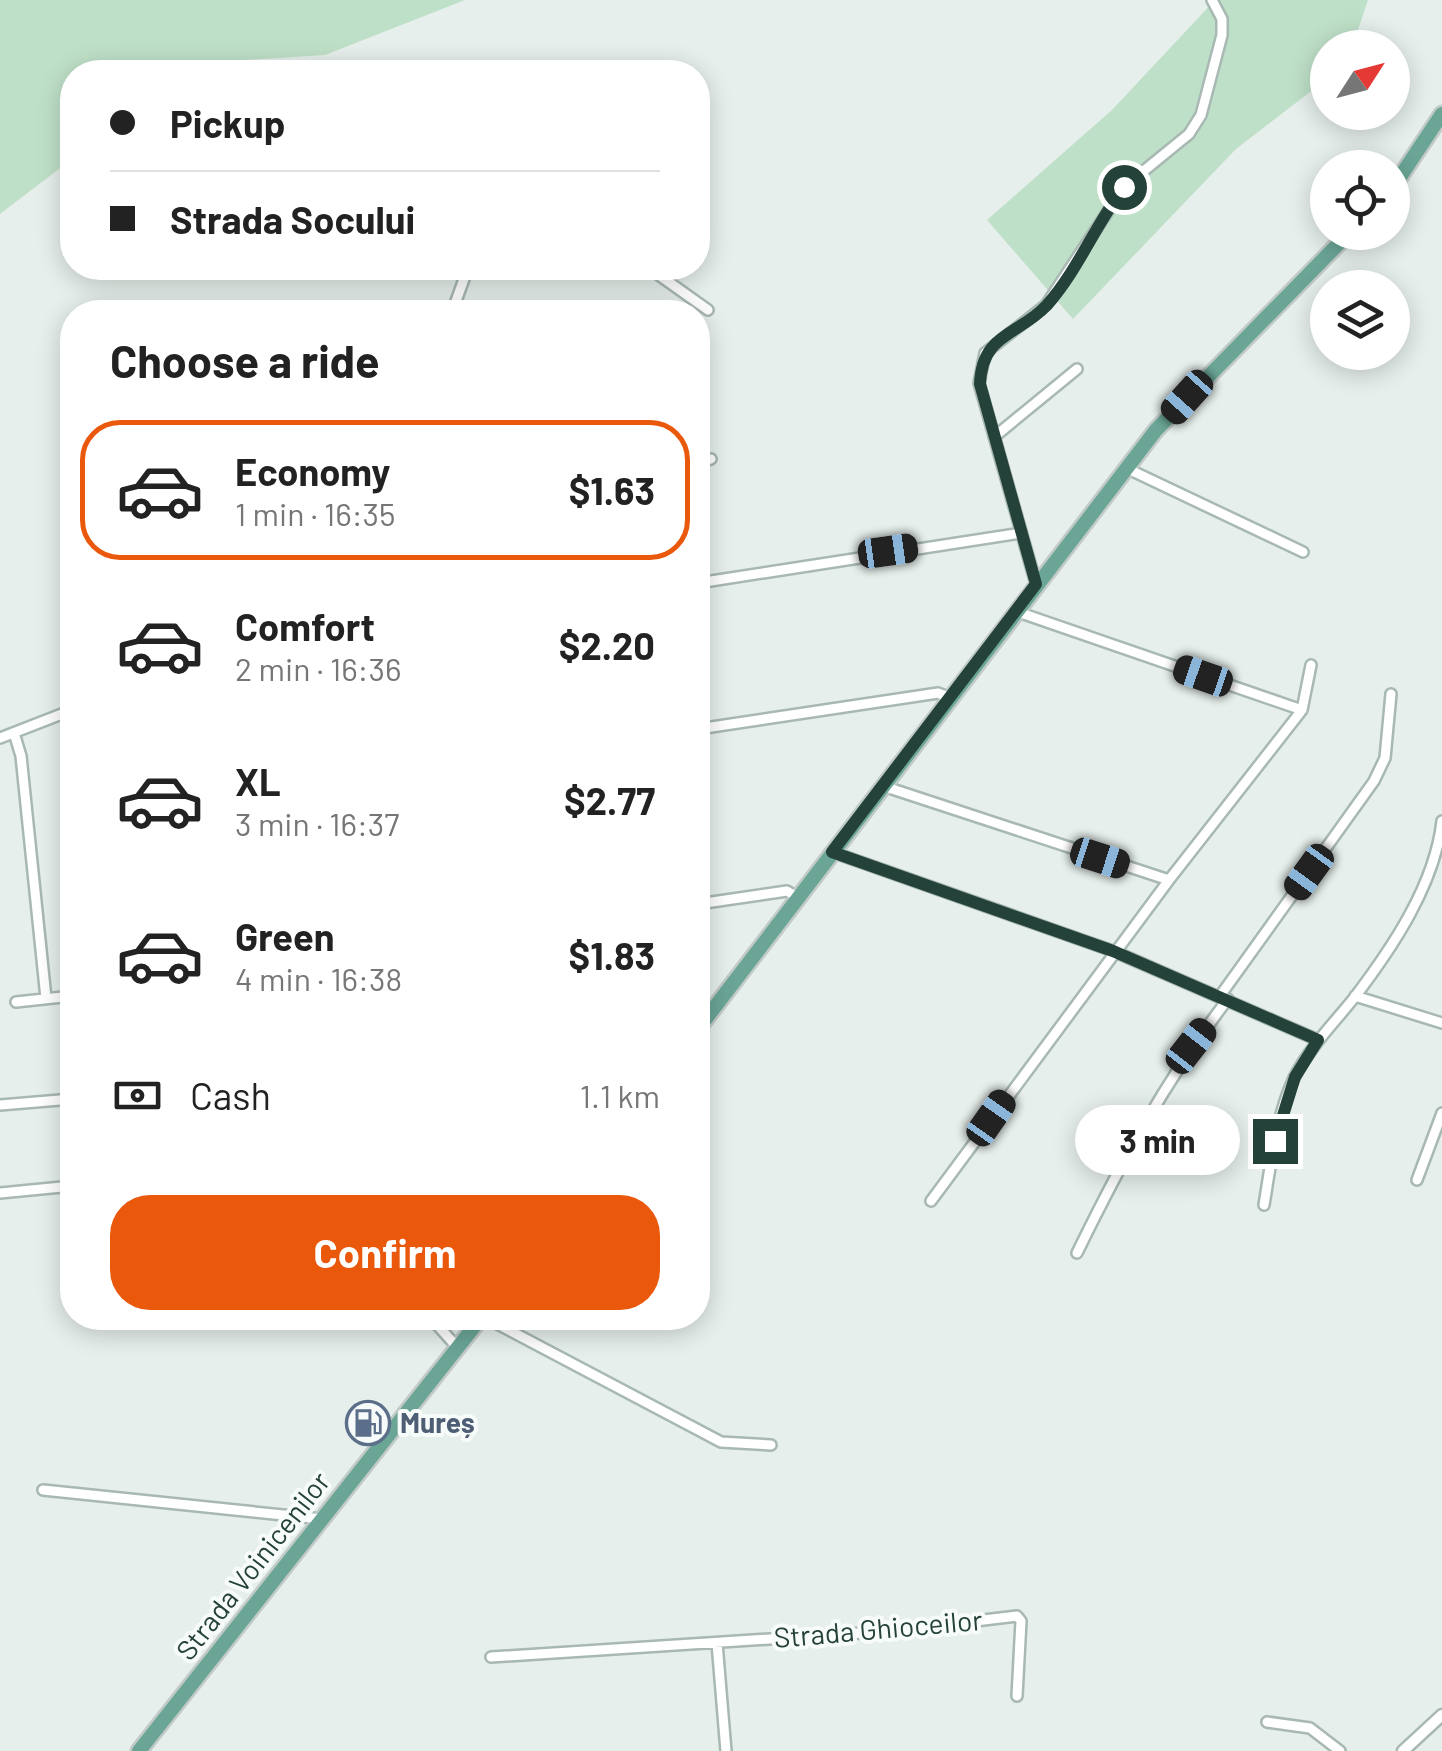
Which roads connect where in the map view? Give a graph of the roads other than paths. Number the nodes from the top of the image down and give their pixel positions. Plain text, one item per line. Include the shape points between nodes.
1 (1212, 0) edge
2 (1442, 114) edge
3 (1410, 161) edge
4 (1332, 250) edge
5 (666, 280) edge
6 (694, 300) edge
7 (1077, 370) dead end
8 (994, 437) junction
9 (1126, 468) junction
10 (1021, 534) junction
11 (1302, 552) dead end
12 (710, 581) edge
13 (1036, 584) junction
14 (1015, 611) junction
15 (1311, 665) dead end
16 (1390, 694) dead end
17 (948, 698) junction
18 (1302, 710) junction
19 (60, 715) edge
20 (710, 728) edge
21 (14, 732) junction
22 (0, 738) edge
23 (883, 786) junction
24 (1442, 821) edge
25 (832, 852) junction
26 (1168, 880) junction
27 (797, 897) junction
28 (710, 902) edge
29 (1113, 951) junction
30 (1355, 996) junction
31 (60, 997) edge
32 (46, 998) junction
33 (1224, 998) junction
34 (16, 1002) dead end
35 (710, 1013) edge
36 (1442, 1023) edge
37 (1318, 1040) junction
38 (60, 1099) edge
39 (0, 1105) edge
40 (1442, 1113) edge
41 (1440, 1126) edge
42 (1417, 1180) dead end
43 (60, 1187) edge
44 (0, 1193) edge
45 (932, 1201) dead end
46 (1264, 1205) dead end
47 (1078, 1254) dead end
48 (441, 1330) edge
49 (471, 1330) edge
50 (504, 1330) edge
51 (457, 1348) junction
52 (771, 1445) dead end
53 (43, 1490) dead end
54 (322, 1519) junction
55 (717, 1642) junction
56 (490, 1658) dead end
57 (1017, 1696) dead end
58 (1442, 1715) edge
59 (1267, 1722) dead end
60 (139, 1751) edge
61 (726, 1751) edge
62 (1340, 1751) edge
63 (1403, 1751) edge

1 - 8 street via 1222,35 1196,124 1124,187 1046,305 985,352 982,393
2 - 3 main road
4 - 9 main road
5 - 6 street
7 - 8 street
8 - 10 street
9 - 11 street
9 - 13 main road
10 - 12 street
10 - 13 street
13 - 14 main road
14 - 17 main road
14 - 18 street
15 - 18 street
16 - 33 street via 1385,758 1374,782
17 - 20 street via 938,692
17 - 23 main road
18 - 26 street
19 - 21 street
21 - 22 street
21 - 32 street
23 - 25 main road
23 - 26 street
24 - 30 street via 1438,851 1416,901
25 - 27 main road
25 - 29 street
26 - 29 street
27 - 28 street via 787,891
27 - 35 main road
29 - 33 street
29 - 45 street
30 - 36 street
30 - 37 street
31 - 32 street
32 - 34 street
33 - 37 street
33 - 47 street via 1139,1128
37 - 46 street via 1286,1102
38 - 39 street
40 - 41 street
41 - 42 street
43 - 44 street
48 - 51 street
49 - 51 main road, Strada Voinicenilor
50 - 52 street via 720,1442
51 - 54 main road, Strada Voinicenilor
53 - 54 street
54 - 60 main road, Strada Voinicenilor
55 - 56 street
55 - 57 street, Strada Ghioceilor via 1017,1616
55 - 61 street
58 - 63 street
59 - 62 street via 1310,1728

